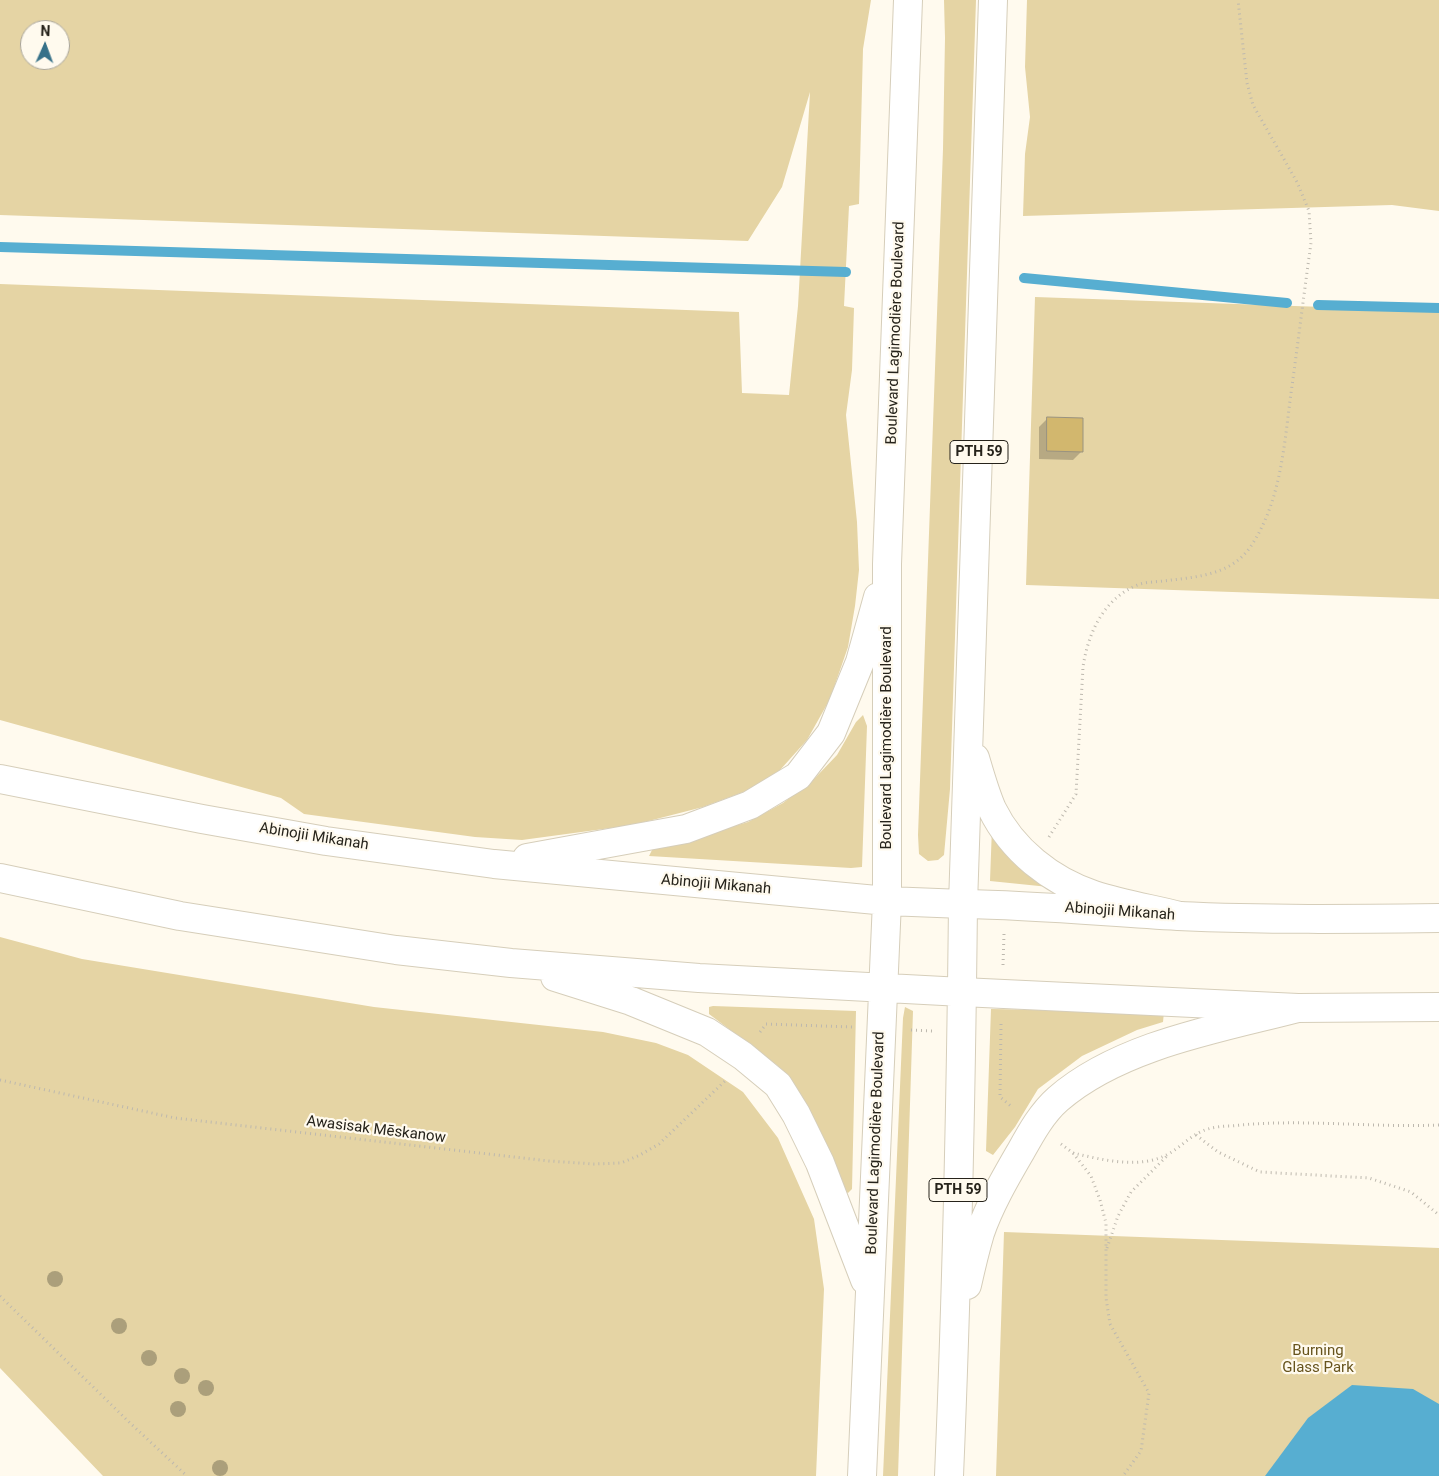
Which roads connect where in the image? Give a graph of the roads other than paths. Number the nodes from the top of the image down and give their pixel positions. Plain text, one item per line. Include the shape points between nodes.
1 (908, 0) edge
2 (993, 0) edge
3 (887, 564) junction
4 (970, 742) junction
5 (0, 779) edge
6 (494, 864) junction
7 (0, 878) edge
8 (887, 901) junction
9 (963, 904) junction
10 (1180, 916) junction
11 (1439, 918) edge
12 (511, 963) junction
13 (883, 988) junction
14 (962, 992) junction
15 (1439, 1007) edge
16 (1298, 1008) junction
17 (869, 1290) junction
18 (955, 1330) junction
19 (862, 1476) edge
20 (949, 1476) edge

1 - 3 main road, Boulevard Lagimodière Boulevard
2 - 4 main road, PTH 59
3 - 6 main road via 860,662 831,732 798,776 750,805 686,829
3 - 8 main road, Boulevard Lagimodière Boulevard
4 - 9 main road, PTH 59
4 - 10 main road via 991,807 1010,839 1031,859 1061,880 1094,895
5 - 6 main road, Abinojii Mikanah via 326,841
6 - 8 main road, Abinojii Mikanah
7 - 12 main road via 180,916 396,950
8 - 9 main road, Abinojii Mikanah
8 - 13 main road, Boulevard Lagimodière Boulevard
9 - 10 main road, Abinojii Mikanah
9 - 14 main road, PTH 59
10 - 11 main road, Abinojii Mikanah
12 - 13 main road
12 - 17 main road via 631,1001 707,1032 778,1085 820,1163
13 - 14 main road
13 - 17 main road, Boulevard Lagimodière Boulevard
14 - 16 main road
14 - 18 main road, PTH 59
15 - 16 main road
16 - 18 main road via 1171,1041 1086,1078 1057,1100 1036,1125 998,1191 981,1232
17 - 19 main road, Boulevard Lagimodière Boulevard
18 - 20 main road, PTH 59

